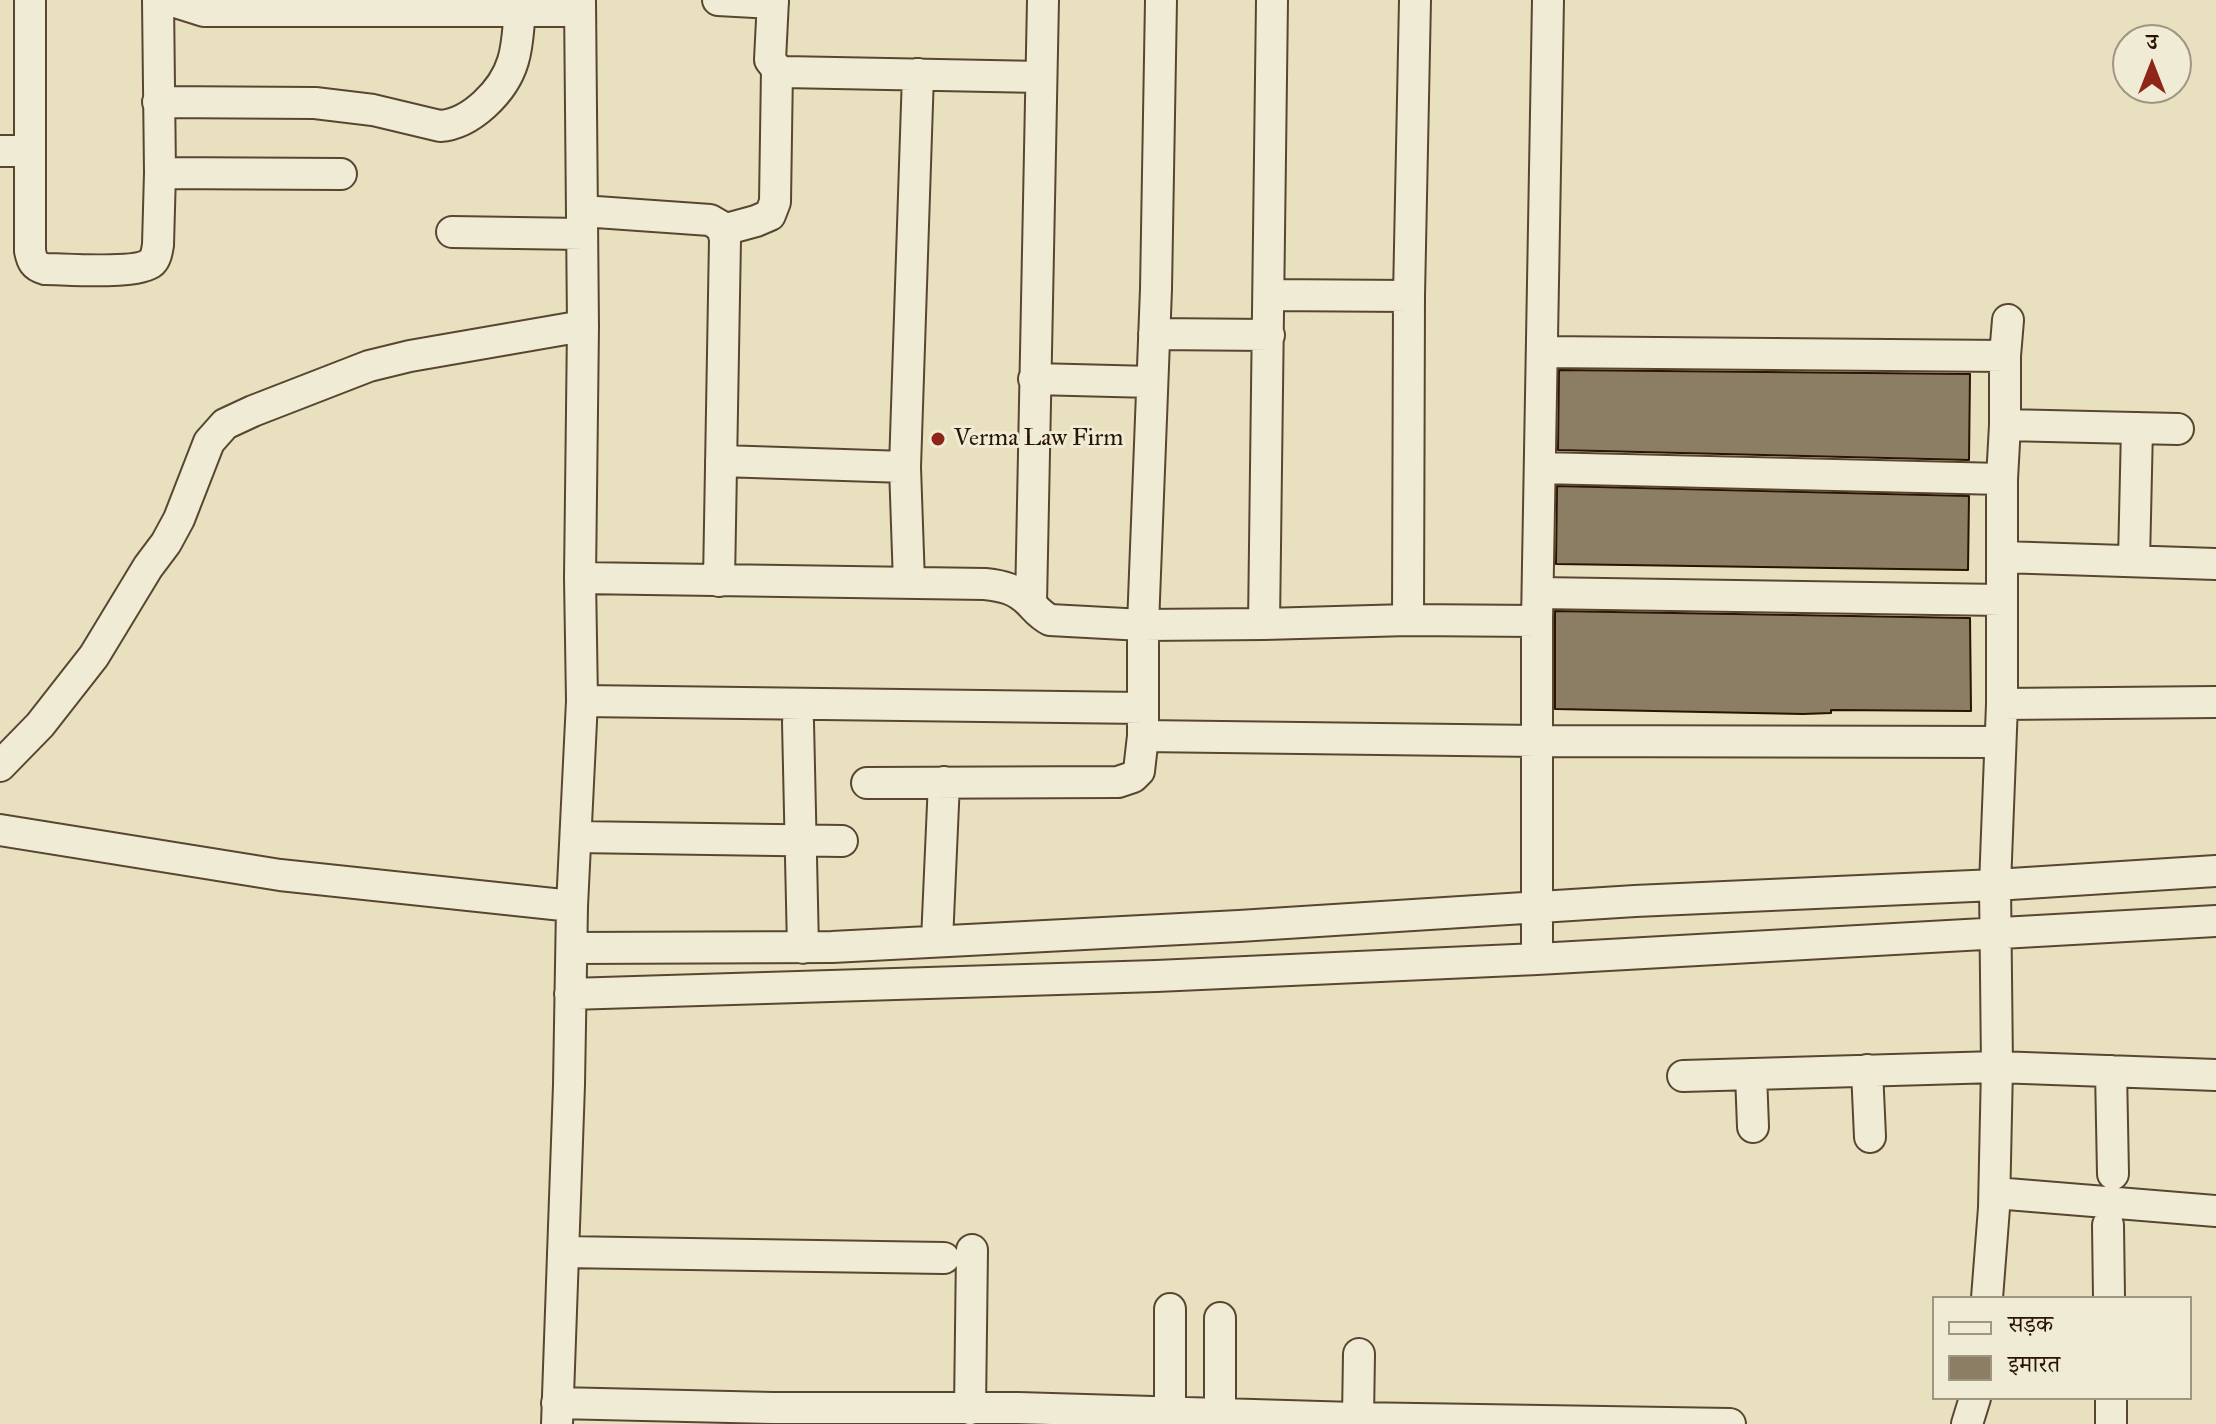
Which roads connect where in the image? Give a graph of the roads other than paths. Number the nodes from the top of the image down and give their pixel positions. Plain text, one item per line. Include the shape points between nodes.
1 (30, 0) edge
2 (158, 0) edge
3 (169, 0) edge
4 (718, 0) edge
5 (1043, 0) edge
6 (1161, 0) edge
7 (1272, 0) edge
8 (1415, 0) edge
9 (1548, 0) edge
10 (773, 2) edge
11 (455, 5) edge
12 (580, 6) edge
13 (520, 11) junction
14 (777, 69) junction
15 (918, 74) junction
16 (1041, 77) junction
17 (158, 102) junction
18 (0, 151) edge
19 (30, 151) junction
20 (160, 173) junction
21 (341, 174) dead end
22 (582, 223) junction
23 (723, 230) junction
24 (452, 232) dead end
25 (1269, 295) junction
26 (1409, 296) junction
27 (2008, 320) dead end
28 (583, 326) junction
29 (1154, 334) junction
30 (1269, 335) junction
31 (1542, 352) junction
32 (2005, 356) junction
33 (1034, 379) junction
34 (1152, 382) junction
35 (2005, 425) junction
36 (2137, 428) junction
37 (2178, 429) dead end
38 (721, 461) junction
39 (905, 467) junction
40 (1541, 468) junction
41 (2002, 479) junction
42 (2002, 557) junction
43 (2134, 561) junction
44 (2216, 564) edge
45 (580, 578) junction
46 (719, 581) junction
47 (909, 583) junction
48 (2002, 600) junction
49 (1031, 604) junction
50 (1538, 607) junction
51 (1408, 620) junction
52 (1264, 624) junction
53 (1143, 625) junction
54 (582, 701) junction
55 (2216, 702) edge
56 (2002, 704) junction
57 (798, 722) dead end
58 (1143, 722) junction
59 (1537, 741) junction
60 (2000, 742) junction
61 (0, 766) edge
62 (944, 782) junction
63 (867, 783) dead end
64 (0, 830) edge
65 (576, 837) junction
66 (799, 839) junction
67 (842, 841) dead end
68 (2216, 871) edge
69 (1995, 885) junction
70 (572, 906) junction
71 (1537, 907) junction
72 (2216, 921) edge
73 (1996, 934) junction
74 (937, 941) junction
75 (572, 948) junction
76 (803, 948) junction
77 (1537, 959) junction
78 (570, 994) junction
79 (1997, 1067) junction
80 (1867, 1070) junction
81 (2111, 1071) junction
82 (1751, 1074) junction
83 (2216, 1075) edge
84 (1683, 1076) dead end
85 (1753, 1127) dead end
86 (1870, 1137) dead end
87 (2113, 1174) dead end
88 (1995, 1193) junction
89 (2216, 1211) edge
90 (2108, 1225) dead end
91 (563, 1252) junction
92 (1987, 1296) edge
93 (2109, 1296) edge
94 (1170, 1309) dead end
95 (1220, 1318) dead end
96 (1359, 1354) dead end
97 (1974, 1400) edge
98 (1985, 1400) edge
99 (2111, 1400) edge
100 (970, 1409) junction
101 (1220, 1413) junction
102 (557, 1414) edge
103 (1171, 1416) edge
104 (1355, 1420) edge
105 (1478, 1422) edge
106 (1730, 1424) edge
107 (1967, 1424) edge
108 (1991, 1424) edge
109 (2111, 1424) edge

1 - 19 street
2 - 17 street
3 - 11 street via 204,11
4 - 10 street
5 - 16 street
6 - 29 street
7 - 25 street
8 - 26 street
9 - 31 street
10 - 14 street via 770,60
11 - 13 street
12 - 13 street
12 - 22 street
13 - 17 street via 512,64 502,82 482,107 451,125 315,103
14 - 15 street
14 - 23 street via 775,202 770,215
15 - 16 street
15 - 39 street
16 - 33 street
17 - 20 street
18 - 19 street
19 - 20 street via 30,251 32,261 45,269 125,270 151,263 158,245
20 - 21 street
22 - 23 street via 710,220
22 - 24 street
22 - 28 street
23 - 38 street
25 - 26 street
25 - 30 street
26 - 51 street
27 - 32 street
28 - 45 street
28 - 61 street via 369,366 225,424 209,442 166,543 94,656
29 - 30 street
29 - 34 street
30 - 52 street
31 - 32 street
31 - 40 street
32 - 35 street
33 - 34 street
33 - 49 street
34 - 53 street
35 - 36 street
35 - 41 street
36 - 37 street
36 - 43 street
38 - 39 street
38 - 46 street
39 - 47 street
40 - 41 street
40 - 50 street
41 - 42 street
42 - 43 street
42 - 48 street
43 - 44 street
45 - 46 street
45 - 54 street
46 - 47 street
47 - 49 street via 1001,586
48 - 50 street
48 - 56 street
49 - 53 street via 1050,620
50 - 51 street
50 - 59 street
51 - 52 street
52 - 53 street
53 - 58 street
54 - 58 street
54 - 65 street
55 - 56 street
56 - 60 street
57 - 66 street
58 - 59 street
58 - 62 street via 1139,771 1118,782
59 - 60 street
59 - 71 street
60 - 69 street
62 - 63 street
62 - 74 street
64 - 70 street via 280,875
65 - 66 street
65 - 70 street
66 - 67 street
66 - 76 street
68 - 69 street
69 - 71 street
69 - 73 street
70 - 75 street
71 - 74 street
71 - 77 street
72 - 73 street
73 - 77 street
73 - 79 street
74 - 76 street
75 - 76 street
75 - 78 street
77 - 78 street
78 - 91 street
79 - 80 street
79 - 81 street
79 - 88 street
80 - 82 street
80 - 86 street
81 - 83 street
81 - 87 street
82 - 84 street
82 - 85 street
88 - 89 street
88 - 92 street
90 - 93 street
91 - 100 street via 958,1254
91 - 102 street
94 - 103 street
95 - 101 street
96 - 104 street
97 - 107 street
98 - 108 street
99 - 109 street
100 - 102 street
100 - 103 street
101 - 103 street
101 - 104 street
104 - 105 street
105 - 106 street

